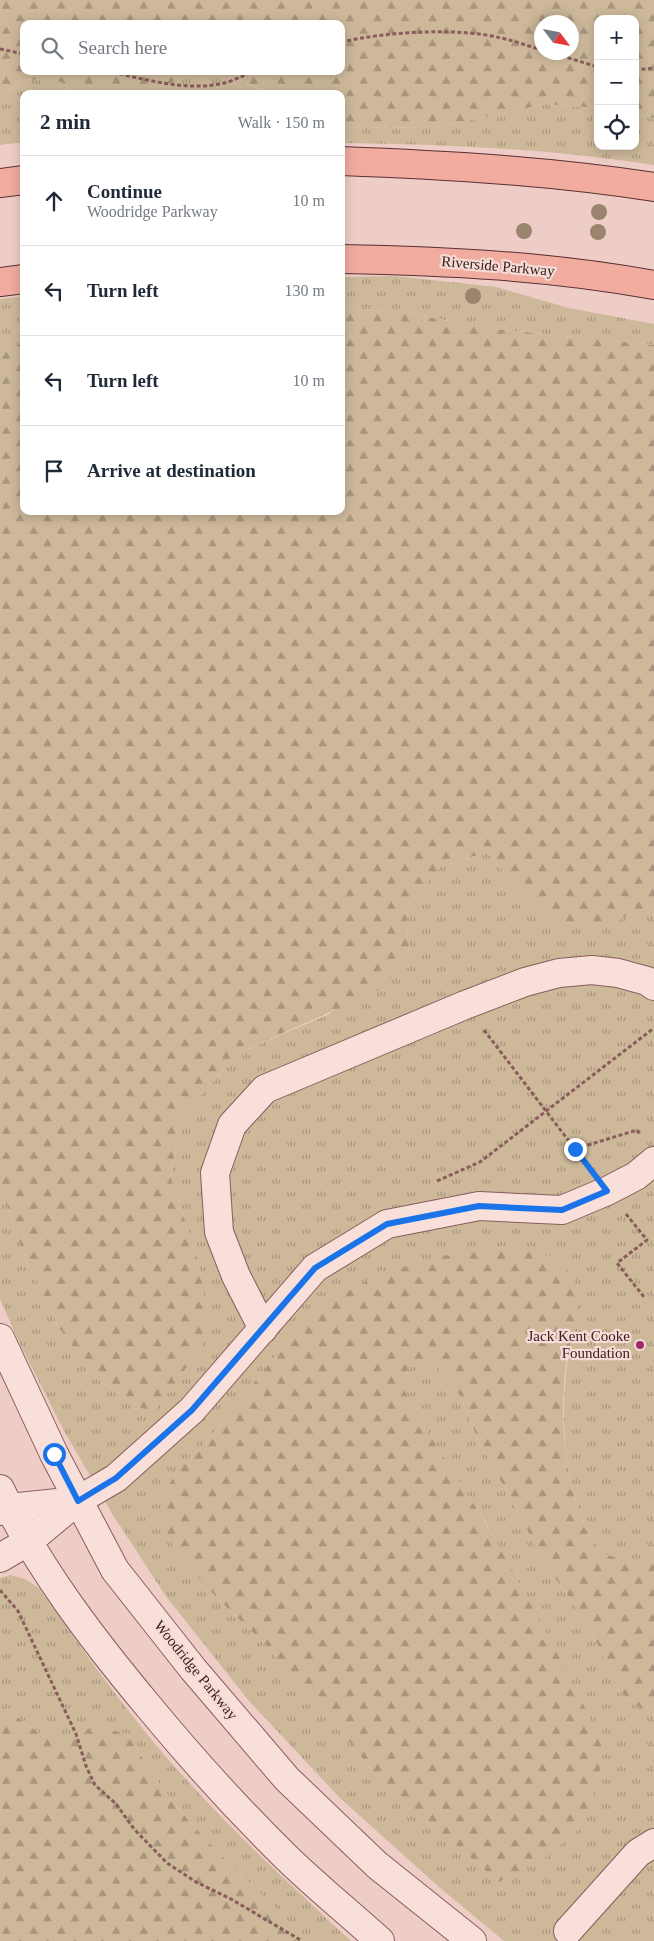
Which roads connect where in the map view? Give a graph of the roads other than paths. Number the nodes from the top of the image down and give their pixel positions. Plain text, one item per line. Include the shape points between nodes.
1 (345, 161) edge
2 (20, 180) edge
3 (0, 183) edge
4 (654, 187) edge
5 (345, 259) edge
6 (20, 280) edge
7 (0, 282) edge
8 (654, 285) edge
9 (654, 986) edge
10 (654, 1161) edge
11 (263, 1329) junction
12 (0, 1338) edge
13 (78, 1501) junction
14 (3, 1502) edge
15 (29, 1540) junction
16 (0, 1558) edge
17 (654, 1843) edge
18 (568, 1932) dead end
19 (380, 1941) edge
20 (472, 1941) edge

1 - 4 main road via 452,165 590,177
2 - 3 main road
5 - 8 main road, Riverside Parkway via 434,261 571,273
6 - 7 main road
9 - 11 street via 618,973 592,970 559,973 525,982 265,1089 232,1125 215,1173 219,1232 236,1276
10 - 11 street via 636,1176 562,1210 479,1206 387,1224 315,1268
11 - 13 street via 192,1410 116,1478
12 - 13 street, Woodridge Parkway
13 - 14 street
13 - 15 street
13 - 20 street, Woodridge Parkway via 115,1570 193,1669 287,1779 377,1865
14 - 15 street
15 - 16 street
15 - 19 street via 58,1588 113,1664 190,1756 287,1858
17 - 18 street via 638,1853

